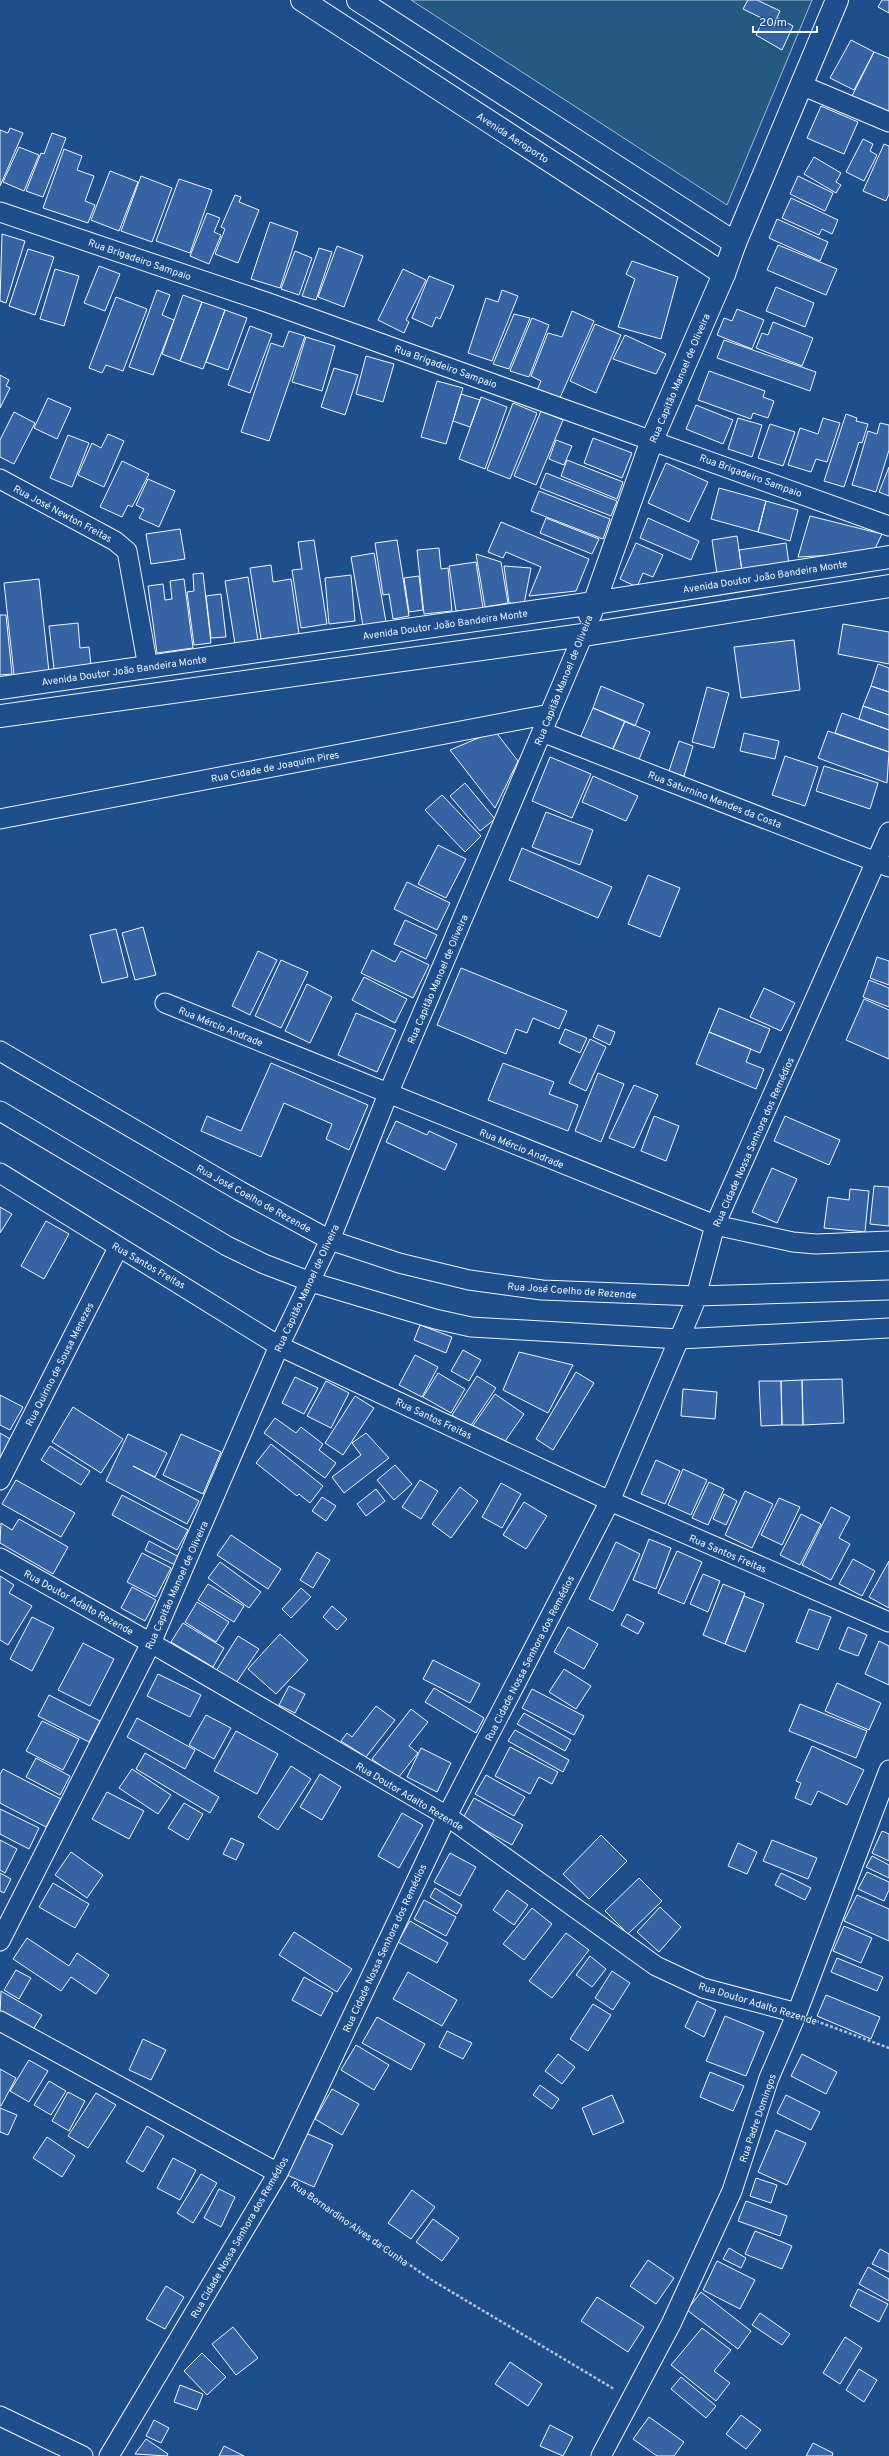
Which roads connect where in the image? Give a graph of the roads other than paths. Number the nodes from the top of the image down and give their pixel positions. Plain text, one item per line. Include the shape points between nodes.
1 (302, 0) edge
2 (358, 0) edge
3 (837, 0) edge
4 (801, 85) junction
5 (889, 122) edge
6 (0, 212) edge
7 (735, 243) junction
8 (724, 274) junction
9 (652, 440) junction
10 (0, 480) edge
11 (889, 526) edge
12 (889, 557) edge
13 (847, 563) junction
14 (889, 586) edge
15 (855, 593) junction
16 (594, 603) junction
17 (583, 635) junction
18 (148, 667) junction
19 (0, 688) edge
20 (550, 714) junction
21 (0, 716) edge
22 (542, 732) junction
23 (0, 819) edge
24 (889, 832) edge
25 (883, 864) edge
26 (165, 1003) dead end
27 (0, 1051) edge
28 (388, 1094) junction
29 (0, 1111) edge
30 (0, 1173) edge
31 (715, 1225) junction
32 (330, 1240) junction
33 (889, 1241) edge
34 (118, 1248) junction
35 (311, 1282) junction
36 (889, 1290) edge
37 (696, 1296) junction
38 (889, 1328) edge
39 (680, 1339) junction
40 (279, 1346) junction
41 (0, 1480) edge
42 (610, 1501) junction
43 (0, 1558) edge
44 (889, 1622) edge
45 (151, 1643) junction
46 (889, 1770) edge
47 (446, 1816) junction
48 (0, 1942) edge
49 (797, 2013) junction
50 (0, 2021) edge
51 (278, 2173) junction
52 (0, 2416) edge
53 (83, 2456) edge
54 (109, 2456) edge
55 (601, 2456) edge

1 - 8 main road, Avenida Aeroporto
2 - 7 main road
3 - 4 main road, Rua Capitão Manoel de Oliveira
4 - 5 street
4 - 7 main road, Rua Capitão Manoel de Oliveira
6 - 9 street, Rua Brigadeiro Sampaio via 266,302
7 - 8 main road, Rua Capitão Manoel de Oliveira
8 - 9 main road, Rua Capitão Manoel de Oliveira
9 - 11 street, Rua Brigadeiro Sampaio
9 - 16 main road, Rua Capitão Manoel de Oliveira
10 - 18 street, Rua José Newton Freitas via 115,541 127,551
12 - 13 main road, Avenida Doutor João Bandeira Monte
13 - 15 main road
13 - 16 main road, Avenida Doutor João Bandeira Monte
14 - 15 main road
15 - 17 main road
16 - 17 main road, Rua Capitão Manoel de Oliveira
16 - 18 main road, Avenida Doutor João Bandeira Monte
17 - 20 street, Rua Capitão Manoel de Oliveira
17 - 21 main road
18 - 19 main road, Avenida Doutor João Bandeira Monte
20 - 22 street, Rua Capitão Manoel de Oliveira
20 - 23 street, Rua Cidade de Joaquim Pires
22 - 25 street, Rua Saturnino Mendes da Costa
22 - 28 street, Rua Capitão Manoel de Oliveira
24 - 25 street, Rua Cidade Nossa Senhora dos Remédios
25 - 31 street, Rua Cidade Nossa Senhora dos Remédios
26 - 28 street, Rua Mércio Andrade
27 - 32 street, Rua José Coelho de Rezende via 240,1191
28 - 31 street, Rua Mércio Andrade
28 - 32 street, Rua Capitão Manoel de Oliveira
29 - 35 street via 227,1246
30 - 34 street, Rua Santos Freitas
31 - 33 street, Rua Mércio Andrade via 793,1242 816,1244
31 - 37 street, Rua Cidade Nossa Senhora dos Remédios
32 - 35 street, Rua Capitão Manoel de Oliveira
32 - 37 street, Rua José Coelho de Rezende via 405,1264 493,1284 542,1290
34 - 40 street, Rua Santos Freitas via 201,1296
34 - 41 street, Rua Quirino de Sousa Menezes
35 - 39 street via 471,1327
35 - 40 street, Rua Capitão Manoel de Oliveira
36 - 37 street, Rua José Coelho de Rezende
37 - 39 street, Rua Cidade Nossa Senhora dos Remédios
38 - 39 street
39 - 42 street, Rua Cidade Nossa Senhora dos Remédios
40 - 42 street, Rua Santos Freitas
40 - 45 street, Rua Capitão Manoel de Oliveira
42 - 44 street, Rua Santos Freitas
42 - 47 street, Rua Cidade Nossa Senhora dos Remédios
43 - 45 street, Rua Doutor Adalto Rezende
45 - 47 street, Rua Doutor Adalto Rezende
45 - 48 street, Rua Capitão Manoel de Oliveira
46 - 49 street, Rua Padre Domingos
47 - 49 street, Rua Doutor Adalto Rezende via 656,1966 703,1988
47 - 51 street, Rua Cidade Nossa Senhora dos Remédios
49 - 55 street, Rua Padre Domingos via 769,2078 732,2191 670,2324
50 - 51 street
51 - 54 street, Rua Cidade Nossa Senhora dos Remédios
52 - 53 street

